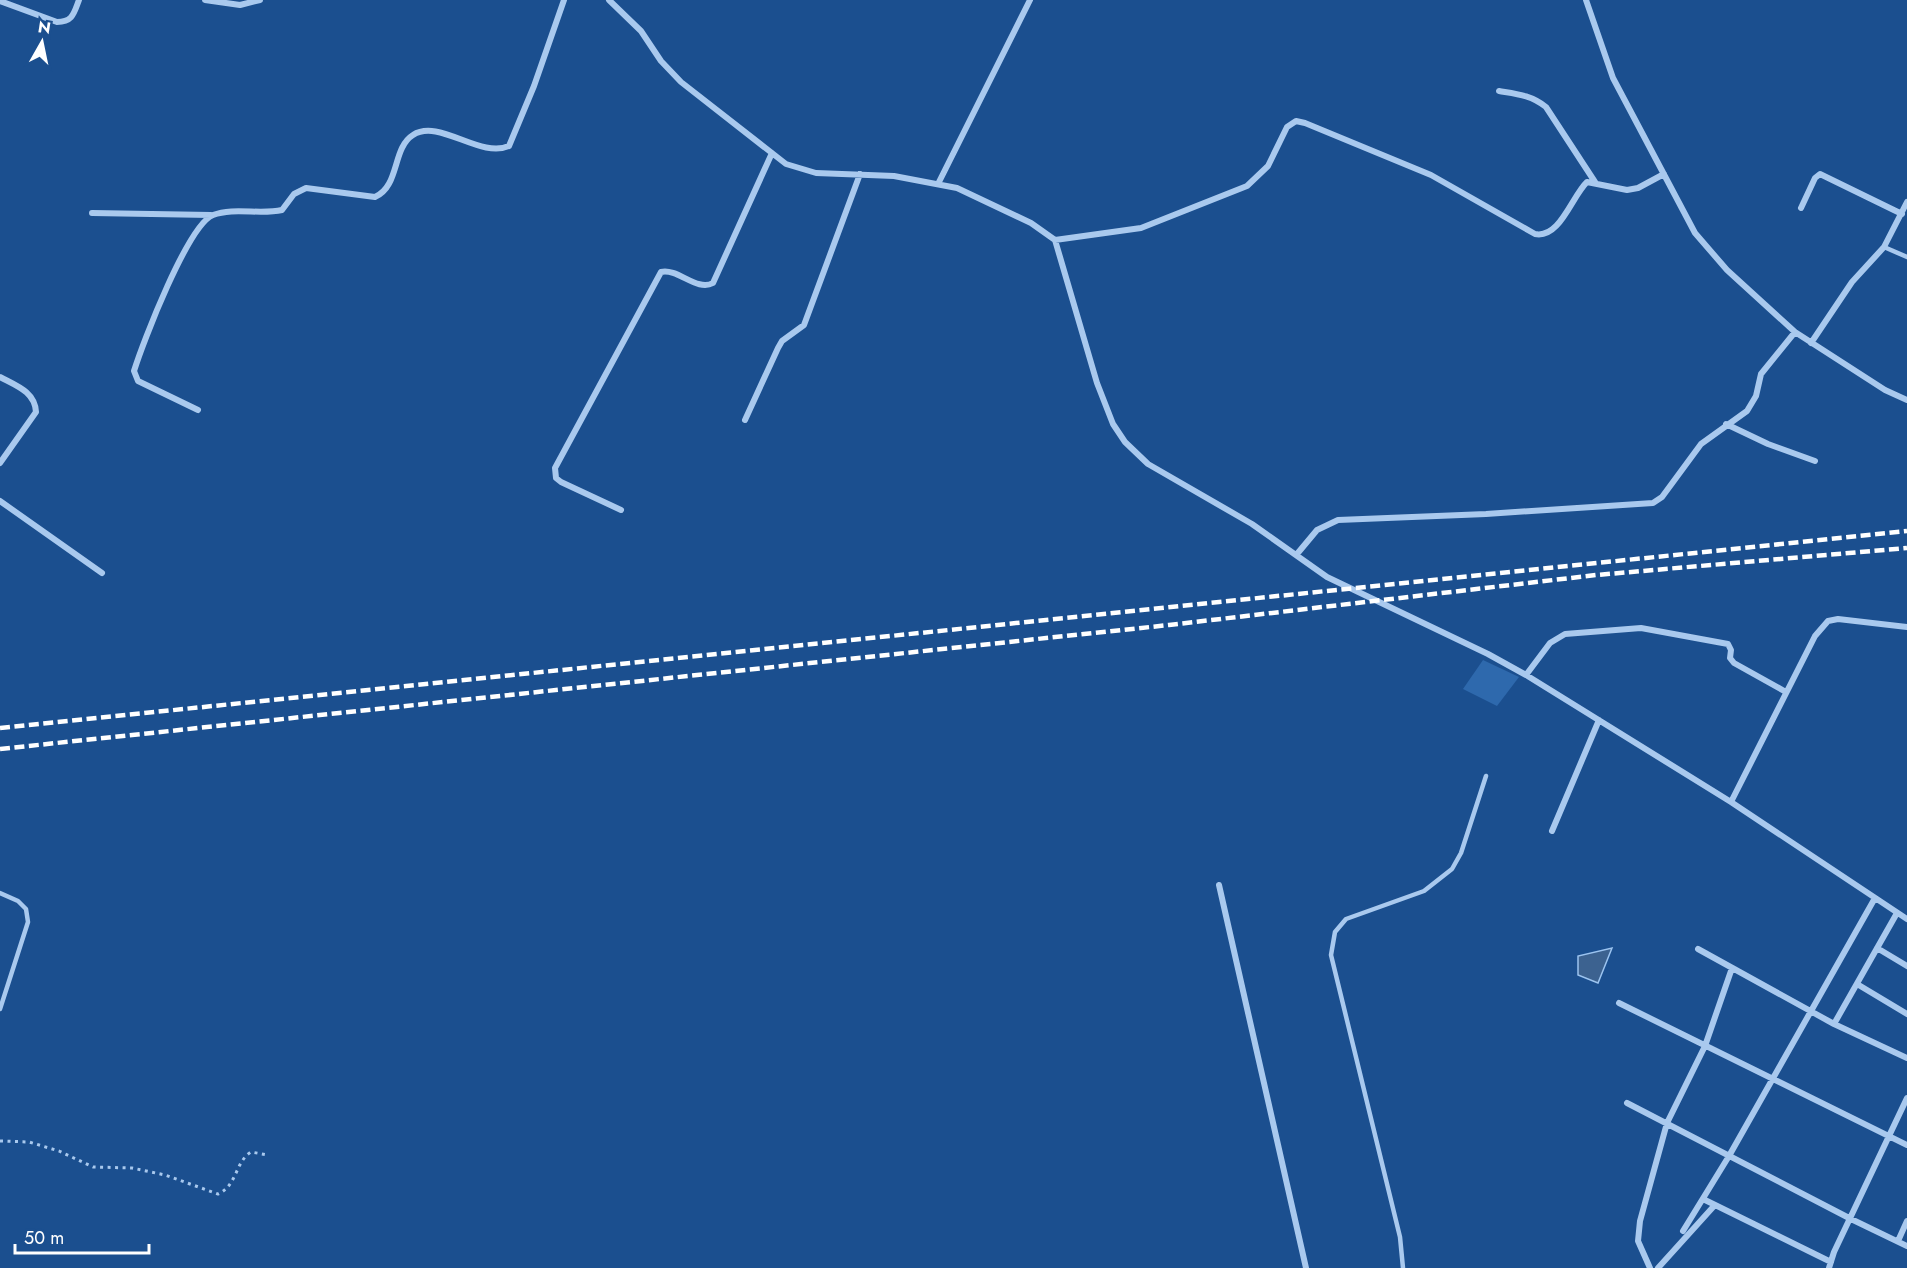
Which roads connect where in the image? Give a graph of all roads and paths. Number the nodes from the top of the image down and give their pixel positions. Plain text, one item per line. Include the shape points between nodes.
1 (80, 0) edge
2 (205, 0) edge
3 (260, 0) edge
4 (564, 0) edge
5 (609, 0) edge
6 (1030, 0) edge
7 (1586, 0) edge
8 (0, 1) edge
9 (1498, 91) dead end
10 (772, 153) junction
11 (861, 174) junction
12 (1664, 174) junction
13 (1595, 182) junction
14 (938, 184) junction
15 (1907, 202) edge
16 (1801, 208) dead end
17 (92, 213) dead end
18 (1902, 214) junction
19 (211, 215) junction
20 (1055, 240) junction
21 (1884, 247) junction
22 (1907, 257) edge
23 (1795, 332) junction
24 (1811, 343) junction
25 (0, 377) edge
26 (1907, 400) edge
27 (198, 410) dead end
28 (745, 420) dead end
29 (1726, 424) junction
30 (1815, 461) dead end
31 (0, 464) edge
32 (0, 501) edge
33 (621, 510) dead end
34 (1297, 554) junction
35 (102, 573) dead end
36 (1907, 627) edge
37 (1526, 675) junction
38 (1786, 692) junction
39 (1599, 720) junction
40 (1486, 776) dead end
41 (1731, 802) junction
42 (1552, 831) dead end
43 (1219, 885) dead end
44 (0, 893) edge
45 (1875, 897) junction
46 (1898, 913) junction
47 (1907, 919) edge
48 (1877, 948) junction
49 (1698, 949) dead end
50 (1907, 966) edge
51 (1732, 968) junction
52 (1857, 984) junction
53 (1619, 1003) dead end
54 (0, 1009) edge
55 (1809, 1010) junction
56 (1907, 1014) edge
57 (1834, 1024) junction
58 (1705, 1046) junction
59 (1907, 1058) edge
60 (1772, 1078) junction
61 (1907, 1098) edge
62 (1627, 1103) dead end
63 (1667, 1123) junction
64 (1889, 1136) junction
65 (0, 1141) edge
66 (1907, 1145) edge
67 (267, 1155) dead end
68 (1729, 1156) junction
69 (1703, 1199) junction
70 (1714, 1206) junction
71 (1851, 1219) junction
72 (1907, 1221) edge
73 (1683, 1231) dead end
74 (1898, 1241) junction
75 (1907, 1246) edge
76 (1830, 1265) edge
77 (1306, 1268) edge
78 (1403, 1268) edge
79 (1650, 1268) edge
80 (1658, 1268) edge

1 - 8 street via 73,17 66,22
2 - 3 street via 240,4
4 - 19 street via 509,146 489,148 422,131 412,135 388,188 375,197 306,188 294,194 282,210
5 - 10 street via 641,31 681,82
6 - 14 street
7 - 12 street via 1613,78
9 - 13 street via 1522,94 1546,107
10 - 11 street via 802,170
10 - 33 street via 713,283 702,285 661,272 555,468 561,482
11 - 14 street
11 - 28 street via 804,325 782,341
12 - 13 street via 1627,190
12 - 23 street via 1695,233 1727,270
13 - 20 street via 1587,182 1581,188 1557,224 1542,236 1400,161 1296,121 1287,127 1268,166 1247,186 1141,228
14 - 20 street via 957,188 1031,223
15 - 18 street
16 - 18 street via 1820,174
17 - 19 street
18 - 21 street
19 - 27 street via 182,258 152,320 134,371 138,381
20 - 34 street via 1097,383 1113,424 1125,442 1148,464
21 - 22 lane
21 - 24 street via 1852,282
23 - 24 street
23 - 29 street via 1761,374 1747,411
24 - 26 street
25 - 31 street via 28,392 36,402 36,412
29 - 30 street
29 - 34 street via 1701,444 1662,497 1653,503 1338,520 1317,530
32 - 35 street
34 - 37 street via 1327,577
36 - 38 street via 1828,621 1815,636
37 - 38 street via 1557,637 1641,628 1728,644 1734,663
37 - 39 street
38 - 41 street
39 - 41 street
39 - 42 street
40 - 78 lane via 1452,869 1424,891 1346,919 1335,932 1331,955 1400,1237
41 - 45 street
43 - 77 street
44 - 54 lane via 26,909 28,922
45 - 46 street
45 - 55 street
46 - 47 street
46 - 48 street
48 - 50 street
48 - 52 street
49 - 51 street
51 - 55 street
51 - 58 street
52 - 56 street
52 - 57 street
53 - 58 street
55 - 57 street
55 - 60 street
57 - 59 street
58 - 60 street
58 - 63 street
60 - 64 street
60 - 68 street
61 - 64 street
62 - 63 street
63 - 68 street
63 - 79 street via 1640,1221 1638,1241
64 - 66 street
64 - 71 street
65 - 67 path via 29,1142 93,1167 132,1168 165,1175 218,1194 234,1180 244,1156 251,1152
68 - 69 street
68 - 71 street
69 - 70 street
69 - 73 street
70 - 76 street
70 - 80 street
71 - 74 street
71 - 76 street
72 - 74 street
74 - 75 street

